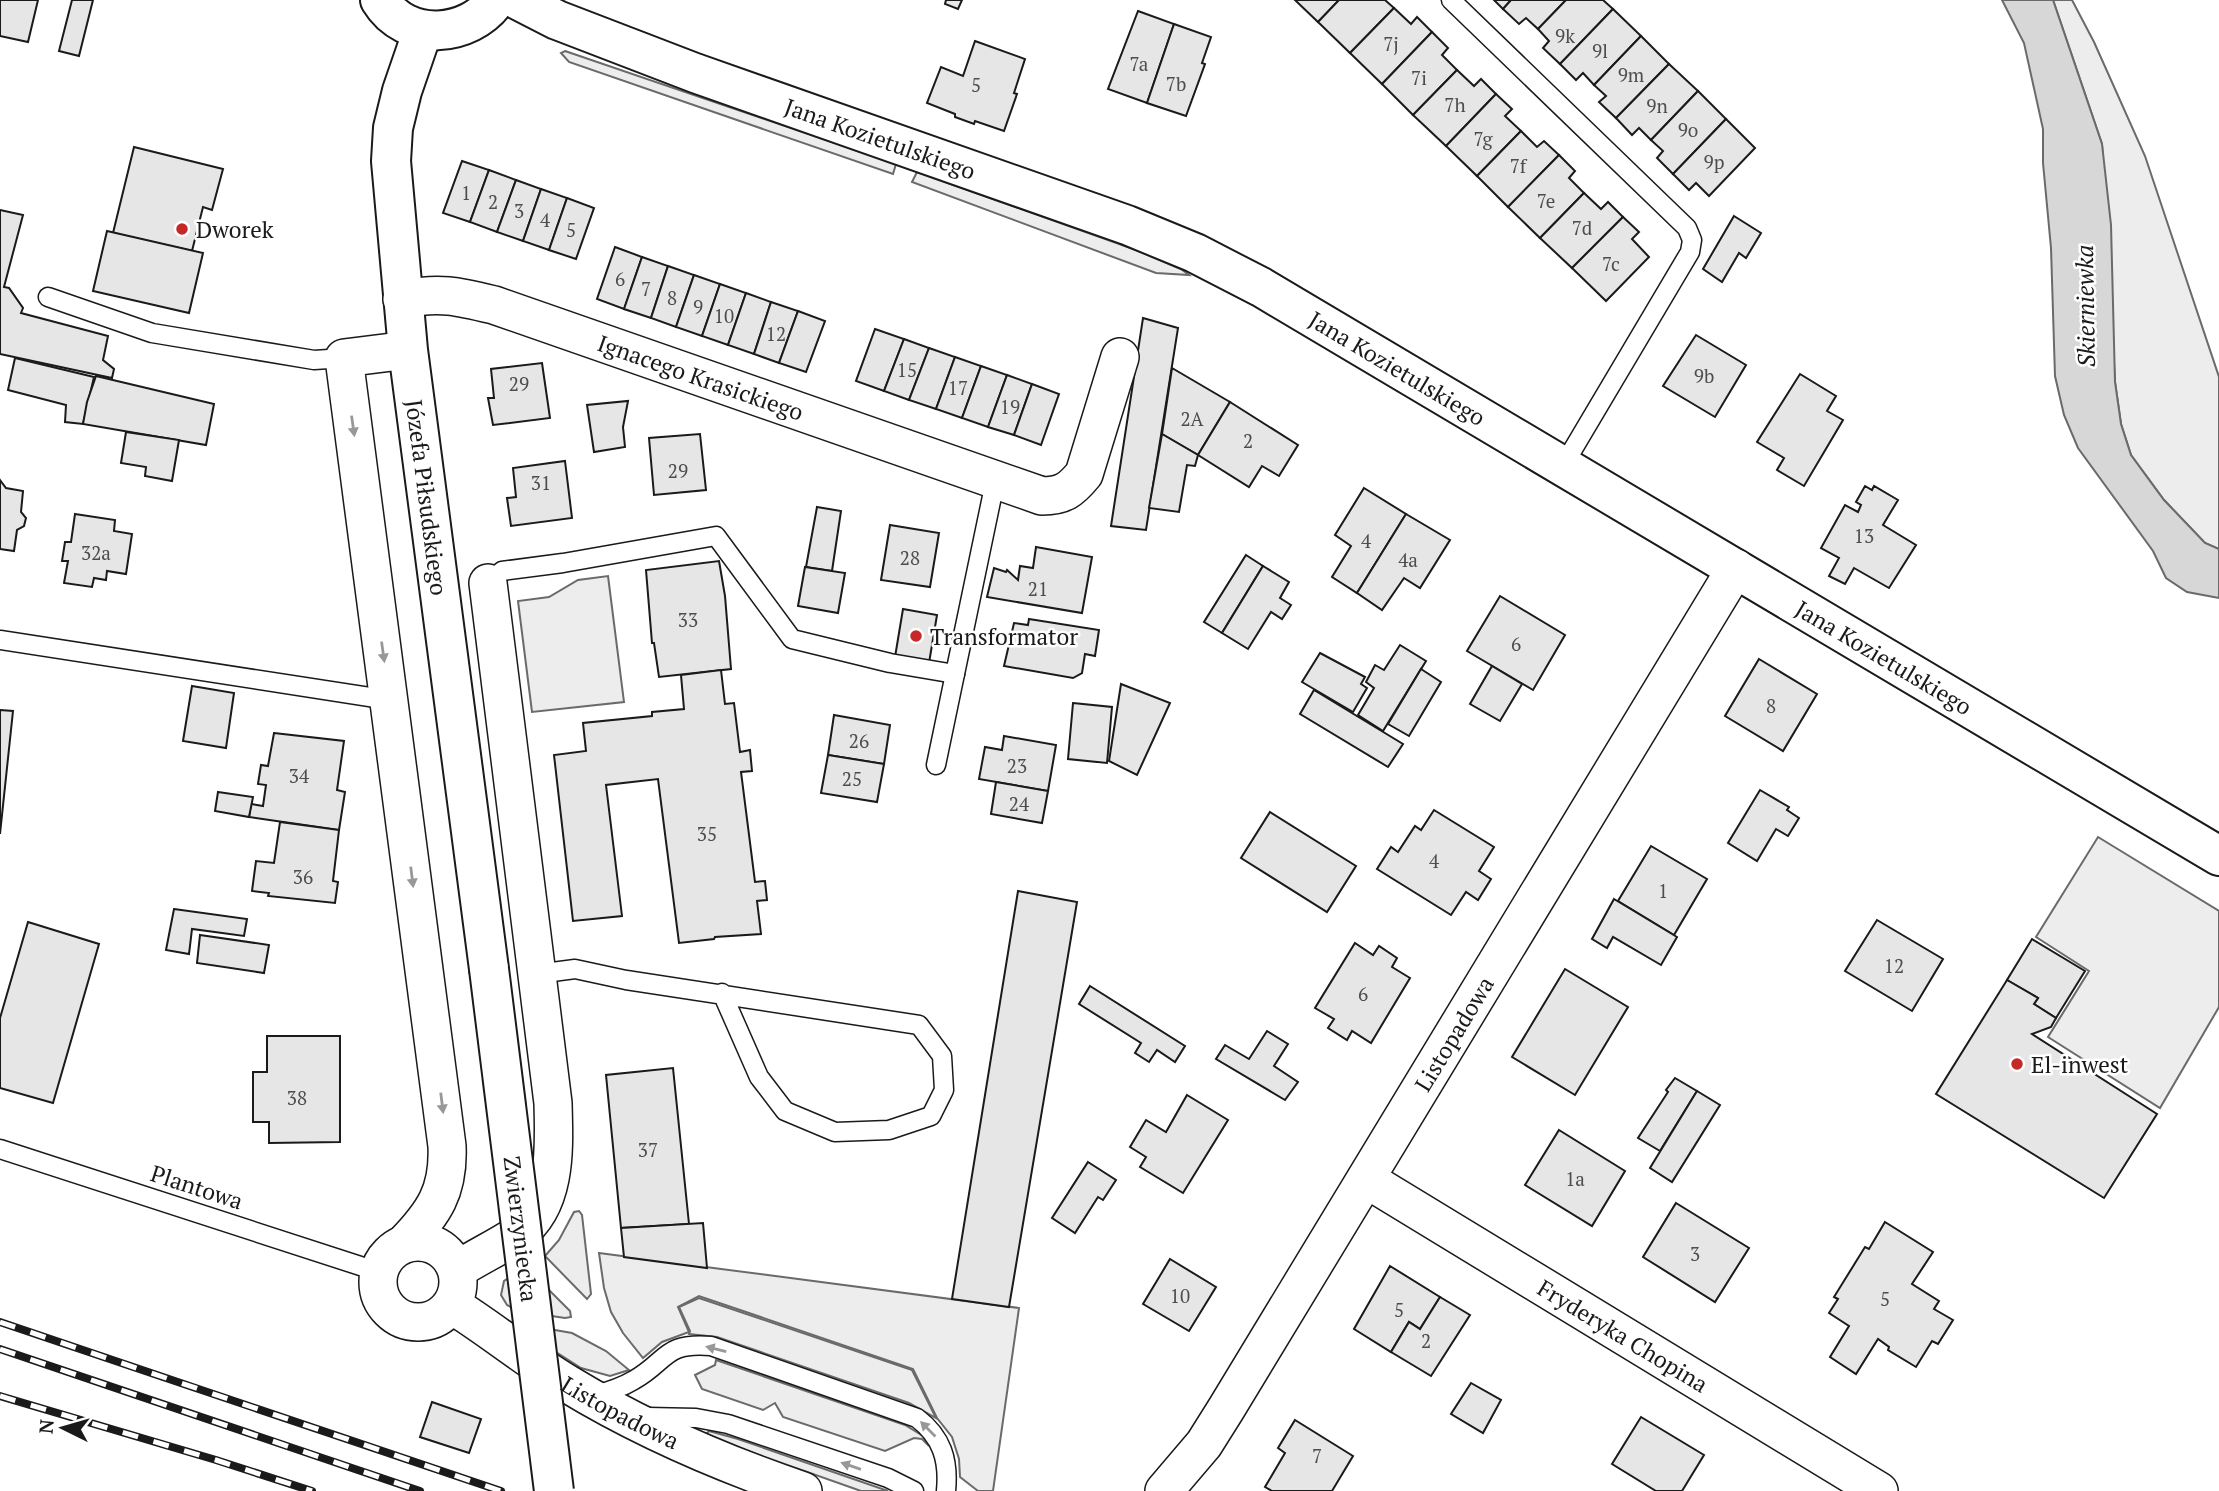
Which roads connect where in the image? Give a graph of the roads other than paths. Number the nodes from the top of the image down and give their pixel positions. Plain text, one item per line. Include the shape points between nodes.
1 (380, 0) edge
2 (496, 0) edge
3 (518, 0) edge
4 (1451, 0) edge
5 (423, 30) junction
6 (48, 296) dead end
7 (402, 299) junction
8 (408, 350) junction
9 (1120, 357) dead end
10 (344, 358) junction
11 (1563, 466) junction
12 (995, 482) junction
13 (1736, 568) junction
14 (488, 583) joint
15 (0, 640) edge
16 (955, 674) junction
17 (389, 700) junction
18 (936, 765) dead end
19 (2219, 856) edge
20 (489, 969) joint
21 (537, 974) junction
22 (722, 993) junction
23 (0, 1149) edge
24 (1367, 1179) junction
25 (404, 1244) junction
26 (379, 1272) junction
27 (455, 1287) junction
28 (590, 1396) junction
29 (628, 1417) junction
30 (554, 1491) edge
31 (803, 1491) edge
32 (914, 1491) edge
33 (946, 1491) edge
34 (1164, 1491) edge
35 (1879, 1491) edge

1 - 5 street via 402,22
2 - 5 street via 469,24 446,31
3 - 11 street, Jana Kozietulskiego via 557,20 695,73 1195,253 1261,287
4 - 11 lane via 1687,228 1692,240 1690,252
5 - 7 street, Józefa Piłsudskiego via 393,128 391,161
6 - 10 lane via 152,333 314,360
7 - 8 street, Józefa Piłsudskiego
7 - 12 street, Ignacego Krasickiego via 432,294 494,305
8 - 10 street
8 - 20 street, Józefa Piłsudskiego
9 - 12 street, Ignacego Krasickiego via 1084,474 1071,490 1042,496
10 -> 17 street
11 - 13 street, Jana Kozietulskiego
12 - 16 lane
13 - 19 street, Jana Kozietulskiego
13 - 24 street, Listopadowa
14 - 16 lane via 502,571 716,536 792,639
14 - 21 street
15 - 17 lane
16 - 18 lane
17 -> 25 street via 448,1161 438,1203
20 - 30 street, Zwierzyniecka, bridge
21 - 22 lane via 575,969
21 - 27 street via 553,1103 547,1189 526,1227
22 - 22 lane via 919,1025 942,1056 944,1090 931,1116 889,1130 835,1132 785,1111 759,1077
23 - 26 lane, Plantowa
24 - 34 street, Listopadowa via 1226,1409
24 - 35 street, Fryderyka Chopina
25 - 26 street via 384,1260
25 - 27 street via 436,1246 446,1252
26 - 27 street via 384,1305 413,1323 435,1320
27 - 28 street, Listopadowa via 536,1363
28 - 29 street, Listopadowa
33 -> 28 lane via 942,1446 917,1418 711,1346 676,1349 635,1380
29 - 31 street, Listopadowa via 719,1461
32 -> 29 lane via 888,1478 712,1419

